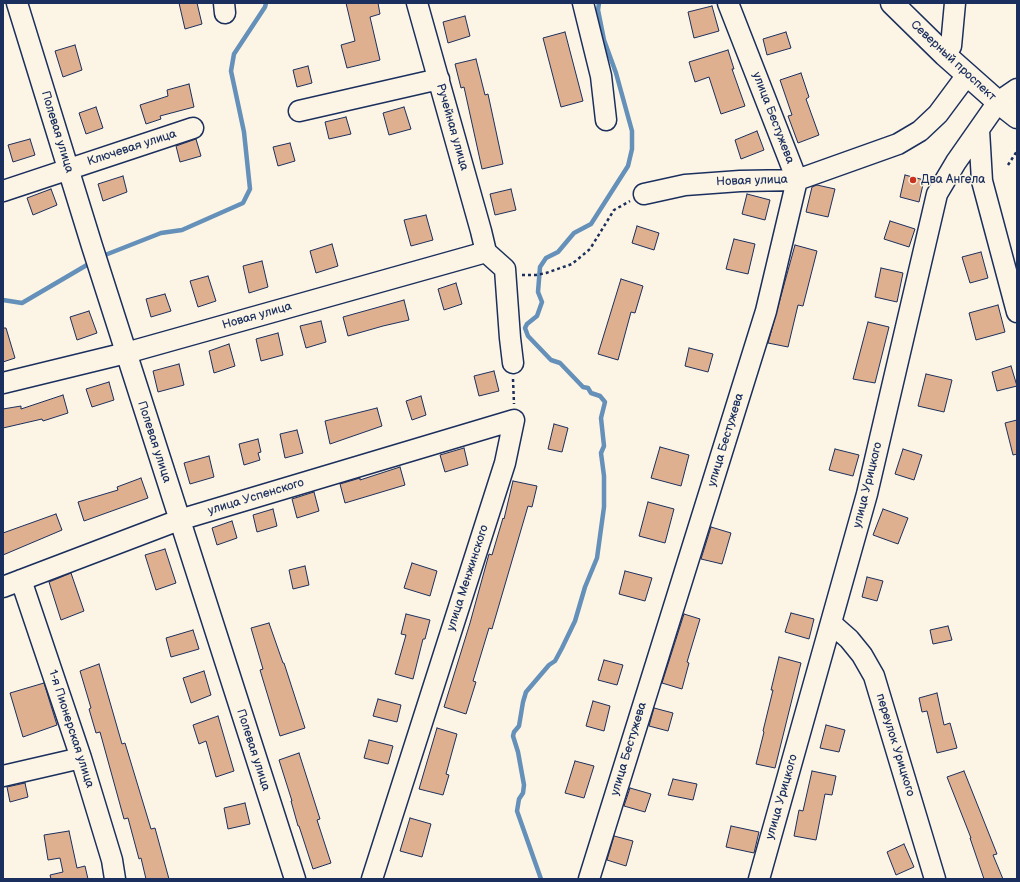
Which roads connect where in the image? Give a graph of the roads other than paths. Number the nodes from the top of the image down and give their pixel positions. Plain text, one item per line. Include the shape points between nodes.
1 (17, 3) edge
2 (417, 3) edge
3 (583, 3) edge
4 (728, 3) edge
5 (892, 3) edge
6 (955, 3) edge
7 (944, 55) junction
8 (967, 75) junction
9 (439, 79) junction
10 (1017, 89) edge
11 (998, 102) junction
12 (299, 111) dead end
13 (1017, 117) edge
14 (606, 120) dead end
15 (193, 128) dead end
16 (979, 130) junction
17 (68, 169) junction
18 (797, 180) junction
19 (3, 191) edge
20 (644, 194) road end
21 (486, 252) junction
22 (1017, 312) edge
23 (126, 353) junction
24 (513, 363) road end
25 (3, 383) edge
26 (514, 420) joint
27 (179, 520) junction
28 (22, 580) junction
29 (3, 587) edge
30 (832, 624) junction
31 (81, 758) junction
32 (3, 776) edge
33 (115, 879) edge
34 (295, 879) edge
35 (372, 879) edge
36 (589, 879) edge
37 (759, 879) edge
38 (935, 879) edge

1 - 17 street, Полевая улица
2 - 9 street, Ручейная улица
3 - 14 street via 601,76
4 - 18 street, улица Бестужева
5 - 7 main road, Северный проспект
6 - 7 street via 951,46
7 - 8 main road, Северный проспект
8 - 11 main road, Северный проспект
8 - 18 street, Новая улица via 938,114 920,131 898,144
9 - 12 street
9 - 21 street, Ручейная улица
10 - 11 street
11 - 13 main road, Северный проспект
11 - 16 street, улица Урицкого
15 - 17 street, Ключевая улица
16 - 22 street via 982,181
16 - 30 street, улица Урицкого via 937,194 867,494
17 - 19 street, Ключевая улица
17 - 23 street, Полевая улица
18 - 20 street, Новая улица via 685,185
18 - 36 street, улица Бестужева via 766,311
21 - 23 street, Новая улица
21 - 24 street via 505,269
23 - 25 street, Новая улица
23 - 27 street, Полевая улица
26 - 27 street, улица Успенского
26 - 35 street, улица Менжинского via 503,471
27 - 28 street, улица Успенского
27 - 34 street, Полевая улица
28 - 29 street, улица Успенского
28 - 31 street, 1-я Пионерская улица
30 - 37 street, улица Урицкого
30 - 38 street, переулок Урицкого via 849,638 874,676
31 - 32 street
31 - 33 street, 1-я Пионерская улица via 112,860

